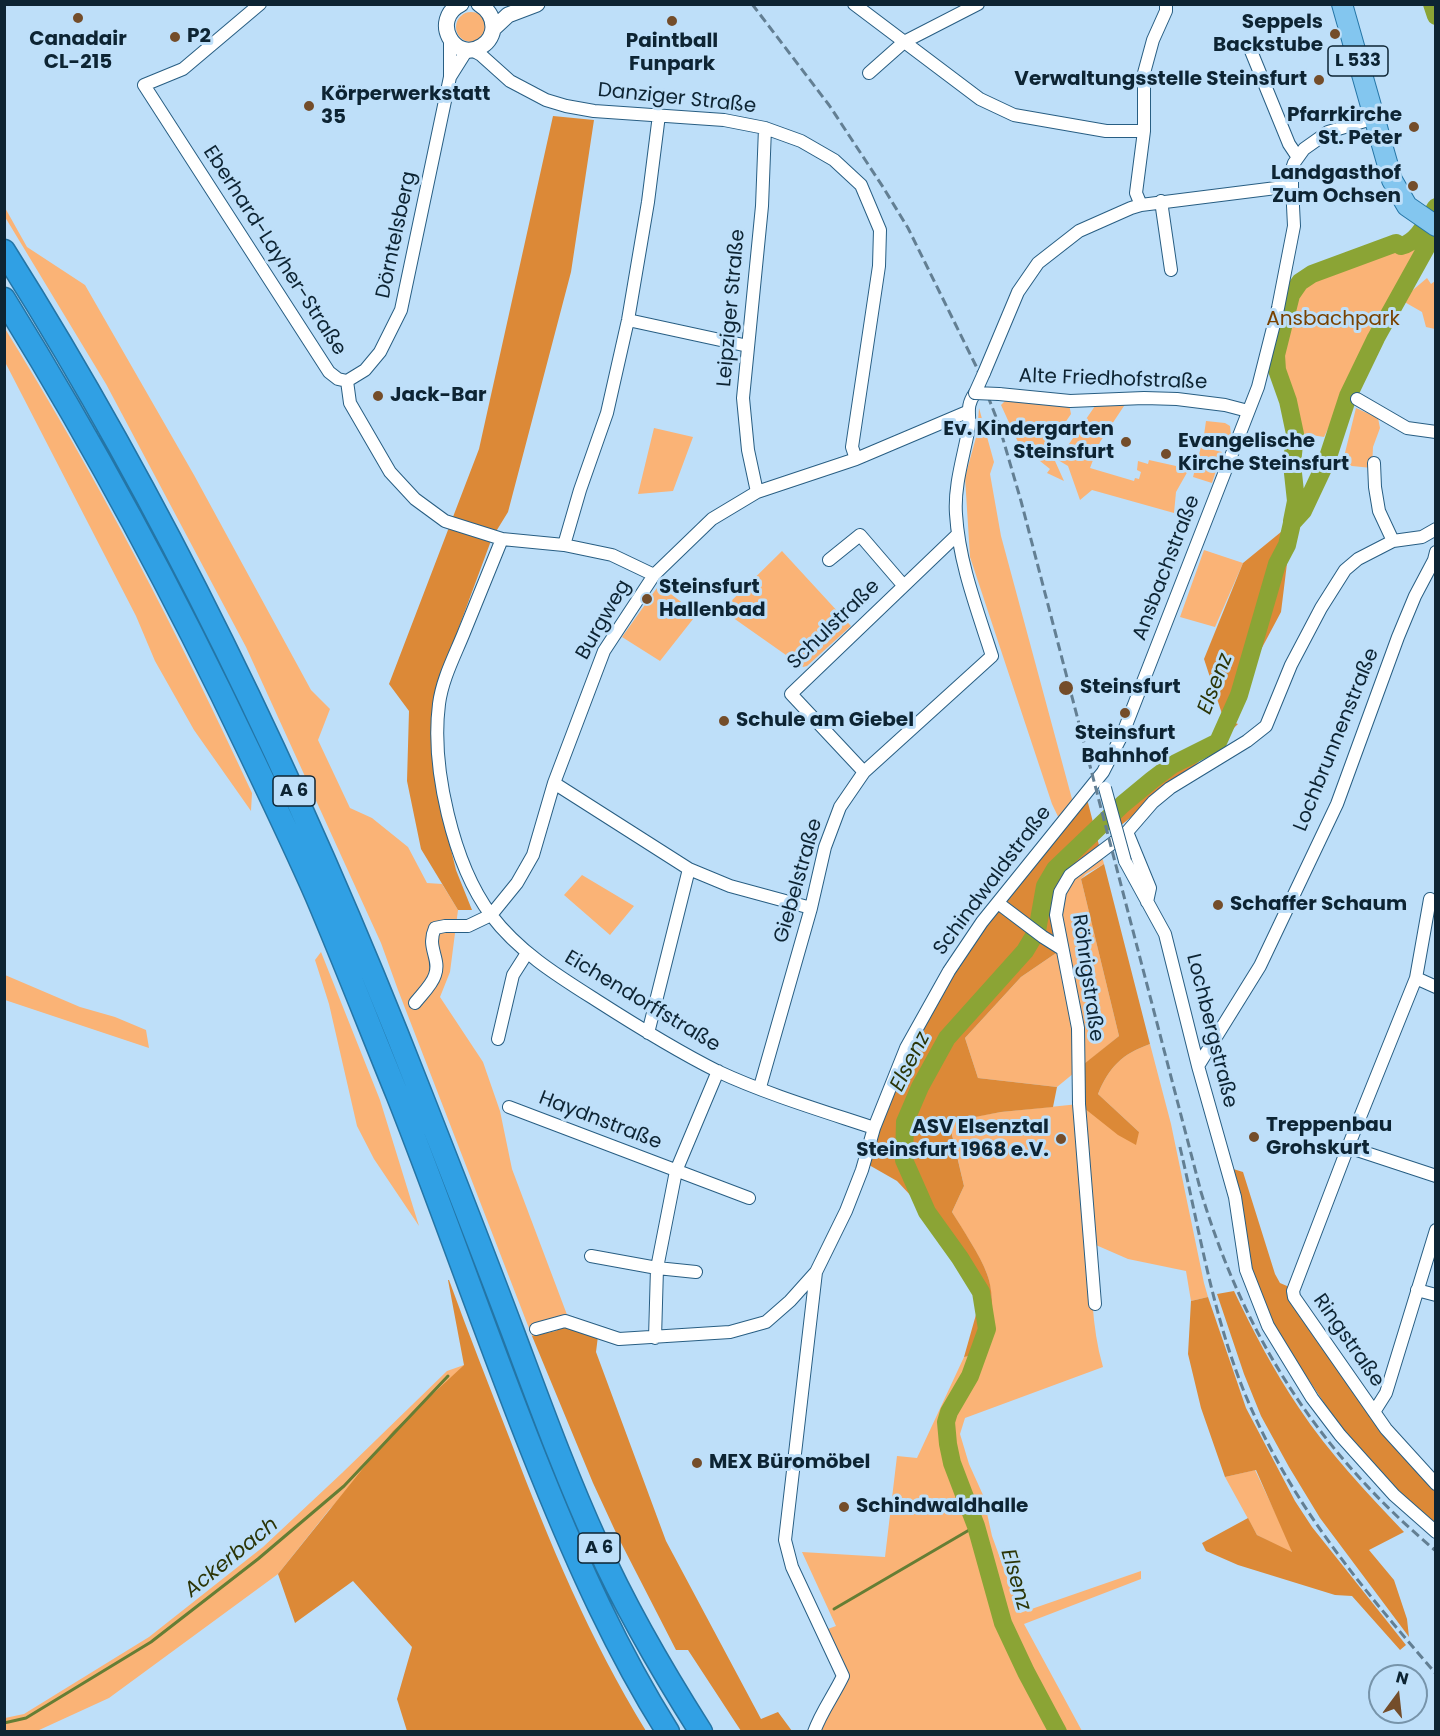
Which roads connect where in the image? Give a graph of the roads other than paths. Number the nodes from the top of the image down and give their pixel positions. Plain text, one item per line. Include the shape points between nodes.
1 (260, 4) edge
2 (510, 4) edge
3 (537, 4) edge
4 (854, 4) edge
5 (978, 4) edge
6 (1166, 4) edge
7 (1342, 4) edge
8 (452, 5) edge
9 (481, 6) edge
10 (492, 33) junction
11 (450, 40) junction
12 (904, 42) junction
13 (470, 50) junction
14 (1251, 51) dead end
15 (491, 64) junction
16 (869, 74) dead end
17 (450, 77) junction
18 (659, 115) junction
19 (1375, 118) junction
20 (765, 128) junction
21 (1144, 131) junction
22 (1297, 156) junction
23 (1292, 186) junction
24 (1161, 201) junction
25 (1141, 205) junction
26 (1436, 226) edge
27 (4, 251) edge
28 (1171, 270) dead end
29 (4, 299) edge
30 (628, 320) junction
31 (748, 346) junction
32 (346, 381) junction
33 (1357, 399) dead end
34 (971, 403) junction
35 (1248, 411) junction
36 (1436, 432) edge
37 (856, 459) junction
38 (1374, 463) dead end
39 (757, 492) junction
40 (1436, 529) edge
41 (958, 534) junction
42 (502, 539) junction
43 (1393, 541) junction
44 (564, 545) junction
45 (1436, 552) edge
46 (829, 560) dead end
47 (654, 575) junction
48 (903, 585) junction
49 (864, 772) junction
50 (1103, 772) joint
51 (554, 783) junction
52 (1100, 786) junction
53 (1127, 832) junction
54 (689, 869) junction
55 (1430, 899) dead end
56 (1147, 902) junction
57 (998, 903) junction
58 (811, 908) junction
59 (491, 915) junction
60 (1062, 949) junction
61 (527, 953) junction
62 (1416, 978) junction
63 (1436, 987) edge
64 (415, 1003) dead end
65 (648, 1033) junction
66 (498, 1039) dead end
67 (1198, 1066) junction
68 (718, 1071) junction
69 (760, 1087) junction
70 (509, 1107) dead end
71 (874, 1128) junction
72 (1348, 1147) junction
73 (676, 1171) junction
74 (1436, 1176) edge
75 (749, 1198) dead end
76 (1436, 1230) edge
77 (591, 1256) dead end
78 (657, 1268) junction
79 (696, 1272) dead end
80 (816, 1272) junction
81 (1417, 1290) junction
82 (1436, 1295) edge
83 (1095, 1304) dead end
84 (536, 1329) dead end
85 (655, 1338) junction
86 (1374, 1412) junction
87 (1436, 1484) edge
88 (1436, 1532) edge
89 (668, 1731) edge
90 (701, 1731) edge
91 (814, 1731) edge

1 - 32 street, Eberhard-Layher-Straße via 183,69 144,85 329,372
2 - 9 street via 493,9
3 - 10 street via 508,15
4 - 12 street
5 - 12 street
6 - 21 street via 1144,73
7 - 19 main road, L 533
8 - 11 street via 446,21
9 - 10 street via 490,14
10 - 13 street via 480,48
10 - 15 street
11 - 13 street
11 - 17 street, Dörntelsberg
12 - 16 street
12 - 21 street via 980,99 1014,115 1106,131
13 - 15 street, Danziger Straße
13 - 17 street, Dörntelsberg
14 - 22 street
15 - 18 street, Danziger Straße via 510,81 546,100 594,111
17 - 32 street, Dörntelsberg via 401,310 380,352 365,370
18 - 20 street, Danziger Straße
18 - 30 street
19 - 22 street via 1328,132
19 - 26 main road, L 533 via 1392,180 1407,206
20 - 31 street, Leipziger Straße via 762,206
20 - 37 street, Danziger Straße via 801,141 834,160 861,185 880,230 879,266 852,447
21 - 25 street via 1136,193
22 - 23 street, Ansbachstraße
23 - 24 street
23 - 35 street, Ansbachstraße via 1292,241 1265,361
24 - 25 street
24 - 28 street
25 - 34 street, bridge via 1080,231 1038,263 1018,292
27 - 90 highway, A 6 via 130,465 249,694 338,890 598,1547 652,1651
29 - 89 highway, A 6 via 104,467 170,588 278,811 399,1100 572,1551
30 - 31 street
30 - 44 street via 607,413
31 - 39 street, Leipziger Straße via 743,398
32 - 42 street, Eberhard-Layher-Straße via 350,403 390,472 415,498 445,521
33 - 36 street via 1407,428
34 - 35 street, Alte Friedhofstraße, bridge via 999,394 1070,401 1144,398 1177,399
34 - 37 street, Burgweg
34 - 41 street via 958,479
35 - 50 street, Ansbachstraße via 1126,726
37 - 39 street, Burgweg
38 - 43 street via 1379,511
39 - 47 street, Burgweg via 712,519
40 - 43 street, Röhrigstraße via 1422,537
41 - 48 street, Schulstraße
41 - 49 street, Giebelstraße via 961,558 992,656
42 - 44 street, Eberhard-Layher-Straße
42 - 59 street, Eichendorffstraße via 450,665 439,702 442,789 468,874
43 - 53 street, Röhrigstraße via 1345,570 1291,665 1266,726 1170,788
44 - 47 street, Eberhard-Layher-Straße via 612,555
45 - 67 street, Lochbrunnenstraße via 1398,638 1337,804 1260,966
46 - 48 street, Schulstraße via 860,535
47 - 51 street, Burgweg via 604,651
48 - 49 street, Schulstraße via 791,694
49 - 58 street, Giebelstraße via 840,807 825,847
50 - 52 street, Lochbergstraße
51 - 54 street
51 - 59 street, Burgweg via 533,855
52 - 56 street, Lochbergstraße, bridge via 1125,861
52 - 57 street, Schindwaldstraße
53 - 56 street via 1150,888
53 - 60 street, Röhrigstraße via 1070,875 1060,892 1056,915
54 - 58 street via 730,886
54 - 65 street
55 - 62 street, Ringstraße
56 - 67 street, Lochbergstraße via 1166,934
57 - 60 street
57 - 71 street, Schindwaldstraße via 949,971 906,1048
58 - 69 street, Giebelstraße
59 - 61 street, Eichendorffstraße
59 - 64 street, Burgweg via 468,926 435,928 430,939 437,967 434,978
60 - 83 street, Röhrigstraße via 1078,1028 1079,1104
61 - 65 street, Eichendorffstraße
61 - 66 street via 513,975
62 - 63 street
62 - 72 street, Ringstraße
65 - 68 street, Eichendorffstraße
67 - 88 street, Lochbergstraße via 1235,1197 1246,1270 1268,1326 1340,1435 1394,1495
68 - 69 street, Eichendorffstraße
68 - 73 street, Haydnstraße
69 - 71 street, Eichendorffstraße
70 - 73 street, Haydnstraße
71 - 80 street, Schindwaldstraße via 846,1211
72 - 74 street
72 - 86 street, Ringstraße via 1293,1291
73 - 75 street, Haydnstraße
73 - 78 street, Haydnstraße
76 - 81 street, Ringstraße
77 - 78 street
78 - 79 street
78 - 85 street, Haydnstraße
80 - 85 street, Schindwaldstraße via 766,1322 730,1332
80 - 91 street, Schindwaldstraße via 785,1540 792,1567 843,1676
81 - 82 street
81 - 86 street, Ringstraße via 1386,1393
84 - 85 street, Schindwaldstraße via 565,1321 619,1339
86 - 87 street

